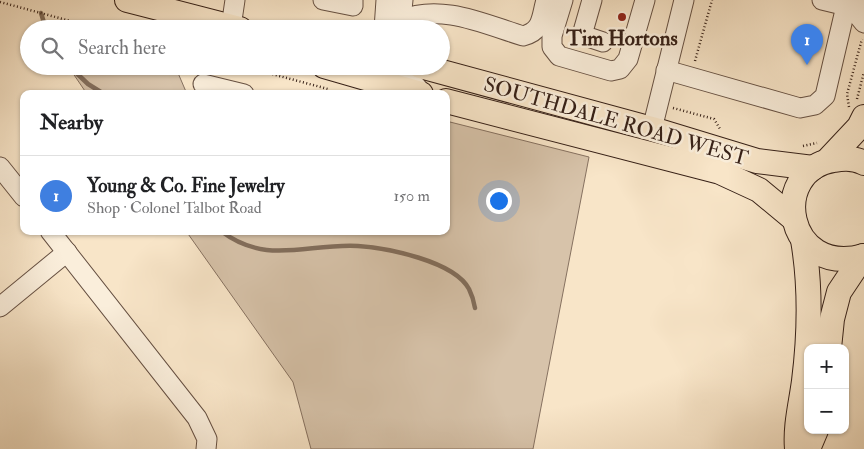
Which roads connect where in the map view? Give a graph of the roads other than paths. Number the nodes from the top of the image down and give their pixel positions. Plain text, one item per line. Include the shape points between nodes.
1 (127, 0) edge
2 (235, 0) edge
3 (323, 0) edge
4 (386, 0) edge
5 (403, 0) edge
6 (546, 0) edge
7 (563, 0) edge
8 (592, 0) edge
9 (645, 0) edge
10 (684, 0) edge
11 (353, 3) edge
12 (842, 3) edge
13 (446, 6) edge
14 (204, 20) edge
15 (235, 20) edge
16 (385, 20) edge
17 (401, 20) edge
18 (406, 20) edge
19 (864, 23) edge
20 (603, 42) dead end
21 (666, 70) junction
22 (450, 74) edge
23 (356, 75) edge
24 (406, 75) edge
25 (202, 84) dead end
26 (227, 90) edge
27 (408, 90) edge
28 (419, 90) edge
29 (450, 102) edge
30 (860, 110) edge
31 (652, 128) junction
32 (864, 163) edge
33 (821, 164) junction
34 (0, 167) edge
35 (20, 192) edge
36 (798, 230) junction
37 (53, 235) edge
38 (67, 252) junction
39 (864, 256) edge
40 (0, 307) edge
41 (829, 344) edge
42 (814, 434) edge
43 (206, 449) edge
44 (797, 449) edge
45 (808, 449) edge

1 - 14 main road
2 - 15 street
3 - 11 street
4 - 16 street
5 - 17 street
6 - 13 street via 538,29 523,36
7 - 9 street via 552,36 552,47 559,56 611,71 620,69 628,59
8 - 20 street via 582,35
10 - 21 street
12 - 19 street
12 - 21 street via 824,96 815,106 800,108
13 - 18 street via 414,14
21 - 31 street
22 - 31 main road, SOUTHDALE ROAD WEST
23 - 27 main road
24 - 28 street
25 - 26 street
29 - 36 main road, SOUTHDALE ROAD WEST via 720,172 759,190
30 - 33 main road via 859,127
31 - 33 main road, SOUTHDALE ROAD WEST via 758,161
32 - 33 main road, SOUTHDALE ROAD WEST via 844,158
33 - 36 main road via 802,179 795,194 792,210
34 - 35 street
36 - 39 main road, SOUTHDALE ROAD WEST via 814,251 829,258 846,260
36 - 44 main road via 809,275 810,319 796,432
37 - 38 street
38 - 40 street
38 - 43 street via 196,418 207,439
39 - 41 main road via 838,292
42 - 45 main road

